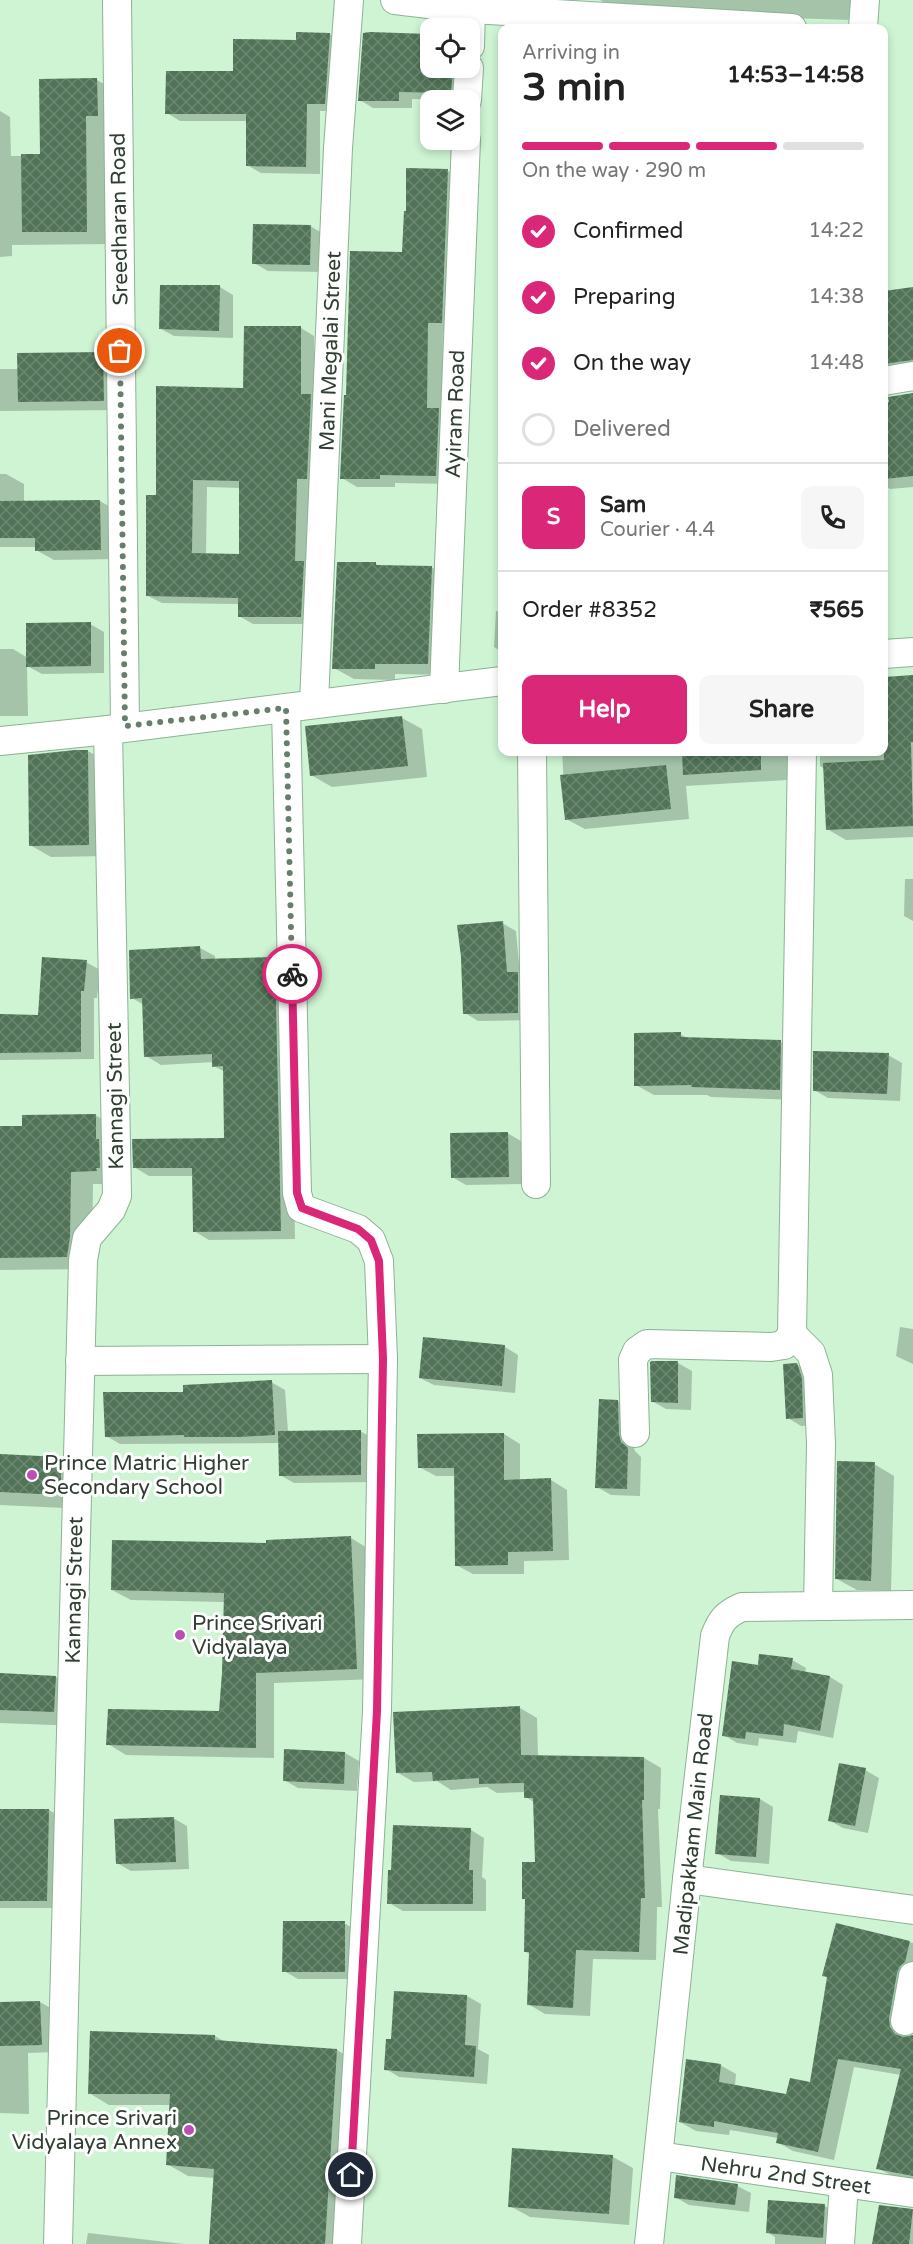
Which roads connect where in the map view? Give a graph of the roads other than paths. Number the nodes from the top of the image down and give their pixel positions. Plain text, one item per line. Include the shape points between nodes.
1 (117, 0) edge
2 (349, 0) edge
3 (395, 0) edge
4 (865, 0) edge
5 (564, 7) edge
6 (471, 9) junction
7 (471, 18) edge
8 (712, 24) edge
9 (863, 24) edge
10 (466, 150) edge
11 (913, 376) edge
12 (888, 380) edge
13 (913, 652) edge
14 (888, 654) edge
15 (498, 681) edge
16 (444, 688) junction
17 (314, 703) junction
18 (286, 708) junction
19 (116, 728) junction
20 (0, 741) edge
21 (532, 756) edge
22 (802, 756) edge
23 (536, 1184) dead end
24 (792, 1334) junction
25 (383, 1359) junction
26 (80, 1361) junction
27 (635, 1433) dead end
28 (913, 1605) edge
29 (818, 1606) junction
30 (687, 1879) junction
31 (913, 1910) edge
32 (913, 1976) edge
33 (905, 2020) dead end
34 (659, 2156) junction
35 (844, 2184) junction
36 (913, 2193) edge
37 (58, 2244) edge
38 (347, 2244) edge
39 (649, 2244) edge
40 (840, 2244) edge

1 - 19 street, Sreedharan Road
2 - 17 street, Mani Megalai Street via 338,148
3 - 6 street
4 - 9 street
5 - 6 street
5 - 8 street
6 - 7 street
10 - 16 street, Ayiram Road
11 - 12 street
13 - 14 street
15 - 16 street
16 - 17 street
17 - 18 street
18 - 19 street
18 - 25 street via 297,1193 302,1208 358,1229 371,1240 379,1261
19 - 20 street
19 - 26 street, Kannagi Street via 117,1196 111,1210 87,1238
21 - 23 street
22 - 24 street
24 - 27 street via 784,1345 771,1347 647,1344 633,1360
24 - 29 street via 811,1353 818,1375
25 - 26 street
25 - 38 street via 377,1711
26 - 37 street, Kannagi Street
28 - 29 street, Madipakkam Main Road
29 - 30 street, Madipakkam Main Road via 742,1608 725,1615 720,1623 715,1636
30 - 31 street
30 - 34 street, Madipakkam Main Road
32 - 33 street
34 - 35 street, Nehru 2nd Street
34 - 39 street, Madipakkam Main Road
35 - 36 street, Nehru 2nd Street
35 - 40 street

